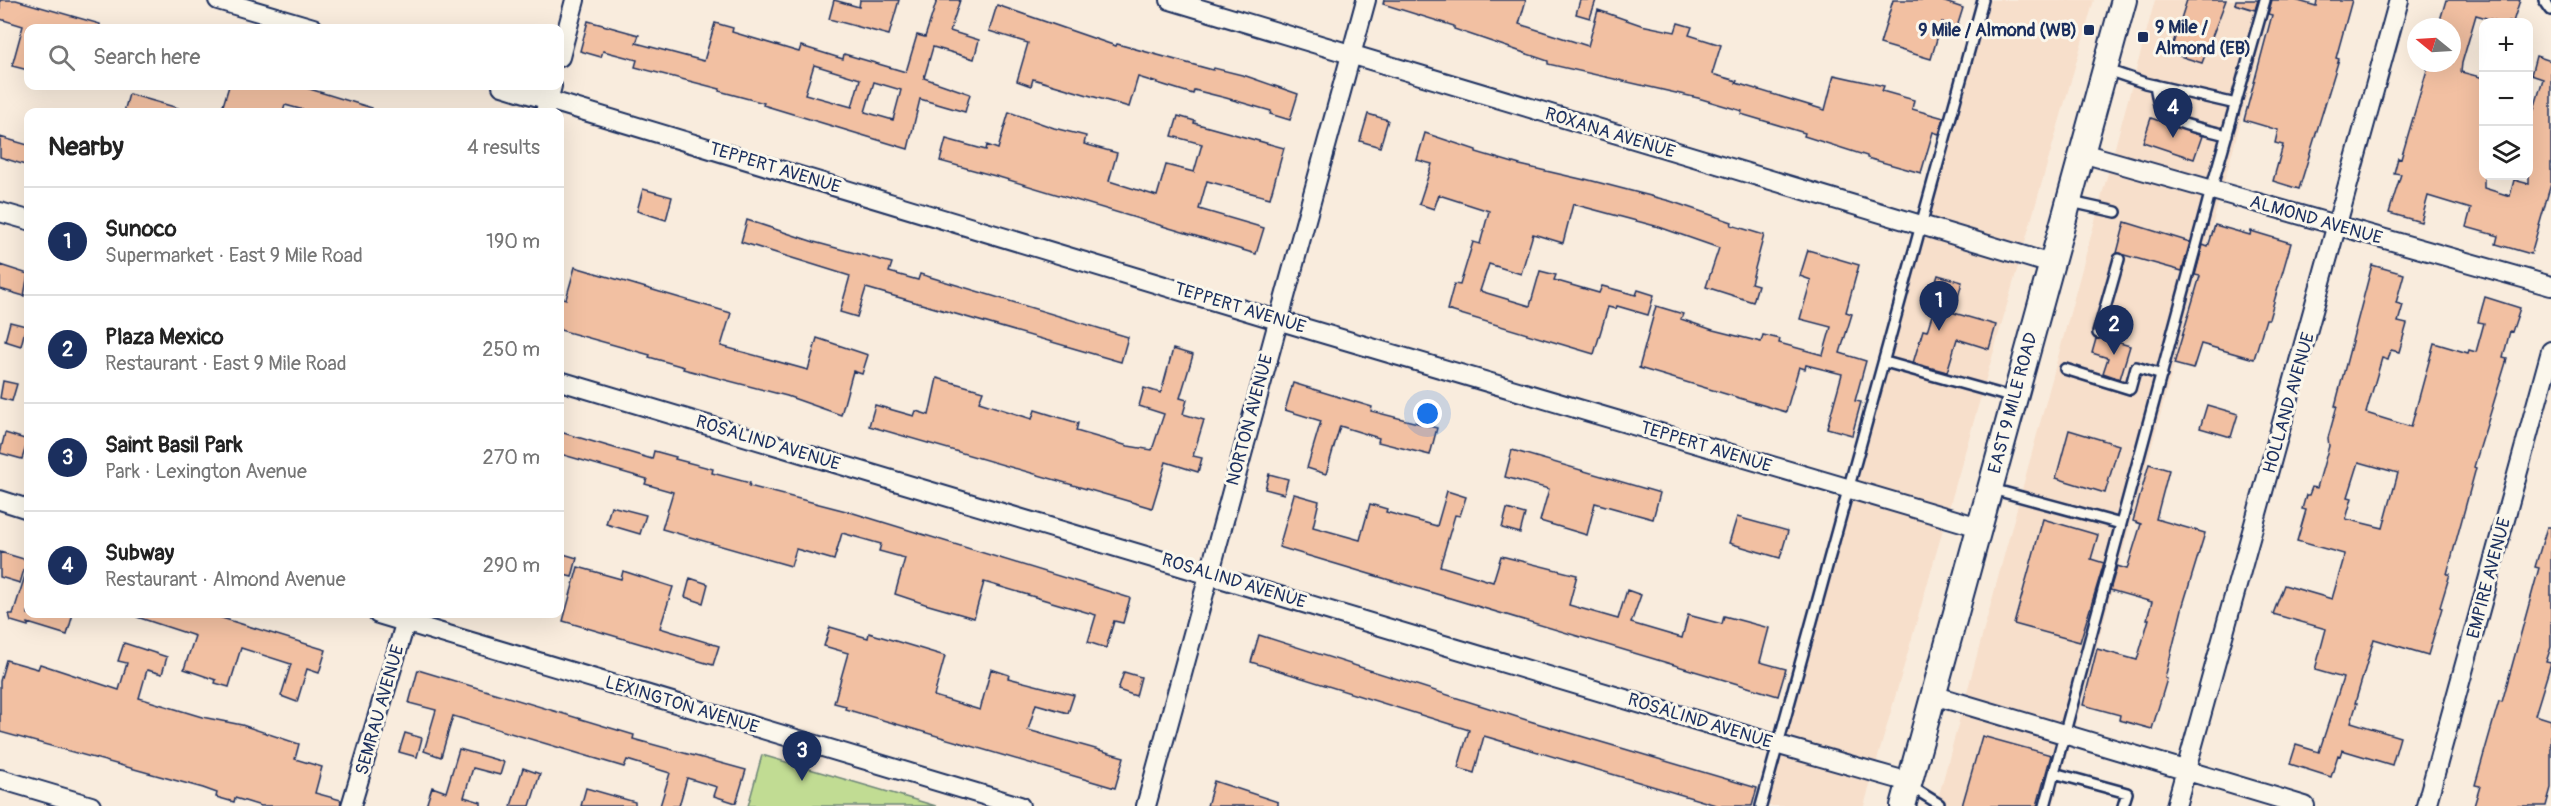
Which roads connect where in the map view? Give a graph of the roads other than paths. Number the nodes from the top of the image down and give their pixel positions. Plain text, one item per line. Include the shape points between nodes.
1 (218, 0) edge
2 (575, 0) edge
3 (1170, 0) edge
4 (1366, 0) edge
5 (1983, 0) edge
6 (2122, 0) edge
7 (2265, 0) edge
8 (2399, 0) edge
9 (2544, 0) edge
10 (2551, 10) edge
11 (299, 24) edge
12 (564, 42) edge
13 (1351, 54) junction
14 (2105, 69) junction
15 (2156, 85) junction
16 (516, 90) edge
17 (548, 99) edge
18 (2236, 104) junction
19 (2227, 135) junction
20 (2082, 153) junction
21 (2211, 190) junction
22 (2068, 201) junction
23 (0, 212) edge
24 (2116, 212) dead end
25 (24, 219) edge
26 (2338, 226) junction
27 (1922, 227) junction
28 (2119, 259) dead end
29 (2051, 264) junction
30 (2551, 286) edge
31 (1277, 320) junction
32 (2098, 333) dead end
33 (2551, 351) edge
34 (1885, 362) junction
35 (2065, 369) dead end
36 (2162, 375) junction
37 (564, 382) edge
38 (2014, 398) junction
39 (1990, 489) junction
40 (1850, 490) junction
41 (0, 500) edge
42 (24, 508) edge
43 (2121, 524) junction
44 (1979, 527) junction
45 (1209, 574) junction
46 (407, 618) edge
47 (1933, 695) junction
48 (2065, 735) junction
49 (1779, 745) junction
50 (2186, 771) junction
51 (2054, 773) junction
52 (0, 779) edge
53 (1906, 791) edge
54 (91, 806) edge
55 (351, 806) edge
56 (1020, 806) edge
57 (1146, 806) edge
58 (1761, 806) edge
59 (1939, 806) edge
60 (2045, 806) edge
61 (2123, 806) edge
62 (2176, 806) edge
63 (2306, 806) edge
64 (2426, 806) edge

1 - 11 street
2 - 12 street
3 - 13 street, ROXANA AVENUE
4 - 13 street, NORTON AVENUE
5 - 27 lane
6 - 14 main road, EAST 9 MILE ROAD
7 - 18 lane
8 - 26 street, HOLLAND AVENUE
9 - 10 lane
13 - 27 street, ROXANA AVENUE
13 - 31 street, NORTON AVENUE
14 - 15 lane
14 - 20 main road, EAST 9 MILE ROAD
15 - 18 lane
15 - 19 lane via 2164,115
16 - 17 street, TEPPERT AVENUE
17 - 31 street, TEPPERT AVENUE
18 - 19 lane
19 - 21 lane
20 - 21 street, ALMOND AVENUE
20 - 22 main road, EAST 9 MILE ROAD
21 - 26 street, ALMOND AVENUE
21 - 36 lane via 2169,331
22 - 24 lane
22 - 29 main road, EAST 9 MILE ROAD
23 - 25 street
26 - 30 street, ALMOND AVENUE
26 - 50 street, HOLLAND AVENUE
27 - 29 street, ROXANA AVENUE
27 - 34 lane
28 - 32 lane
29 - 38 main road, EAST 9 MILE ROAD
31 - 40 street, TEPPERT AVENUE
31 - 45 street, NORTON AVENUE
33 - 64 street, EMPIRE AVENUE
34 - 38 lane
34 - 40 lane
35 - 36 lane via 2130,389 2136,367
36 - 43 lane
37 - 45 street, ROSALIND AVENUE
38 - 39 main road, EAST 9 MILE ROAD
39 - 43 lane
39 - 44 main road, EAST 9 MILE ROAD
40 - 44 street, TEPPERT AVENUE
40 - 49 lane
41 - 42 street
43 - 48 lane
44 - 47 main road, EAST 9 MILE ROAD
45 - 49 street, ROSALIND AVENUE
45 - 57 street, NORTON AVENUE
46 - 55 street, SEMRAU AVENUE
46 - 56 street, LEXINGTON AVENUE
47 - 48 street
47 - 53 main road, EAST 9 MILE ROAD
48 - 50 street
48 - 51 lane
49 - 53 street, ROSALIND AVENUE
49 - 58 lane
50 - 62 street, HOLLAND AVENUE
50 - 63 street
51 - 60 lane
51 - 61 lane via 2127,793
52 - 54 street
53 - 59 lane

